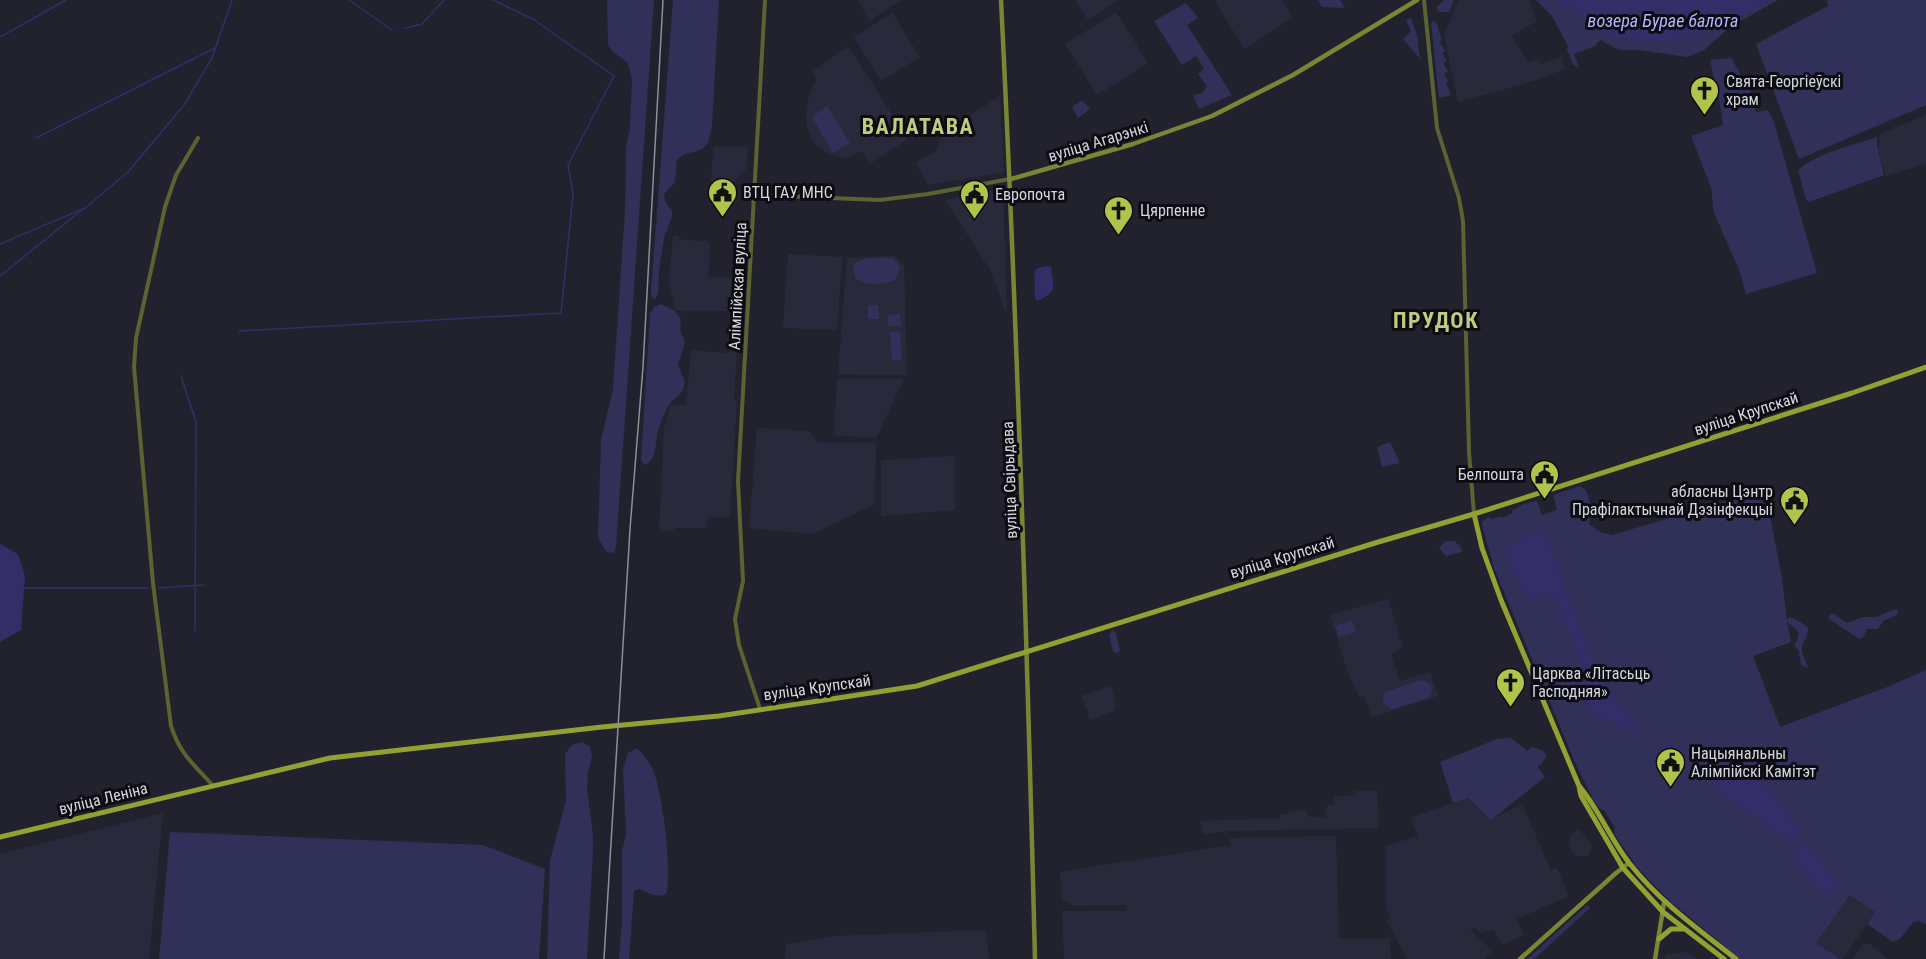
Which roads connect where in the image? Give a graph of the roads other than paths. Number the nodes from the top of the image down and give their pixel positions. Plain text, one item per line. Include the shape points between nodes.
1 (765, 0) edge
2 (1001, 0) edge
3 (1417, 0) edge
4 (1424, 0) edge
5 (198, 138) dead end
6 (1011, 178) junction
7 (755, 195) junction
8 (1926, 367) edge
9 (1474, 514) junction
10 (1027, 652) junction
11 (760, 710) junction
12 (213, 786) junction
13 (1579, 786) junction
14 (0, 837) edge
15 (1629, 863) junction
16 (1623, 868) junction
17 (1664, 903) junction
18 (1663, 912) junction
19 (1686, 930) junction
20 (1659, 939) junction
21 (1035, 959) edge
22 (1521, 959) edge
23 (1655, 959) edge
24 (1724, 959) edge
25 (1736, 959) edge

1 - 7 street, Алімпійская вуліца
2 - 6 main road, вуліца Свірыдава
3 - 6 main road, вуліца Агарэнкі via 1293,75 1205,119
4 - 9 street via 1437,128 1463,221
5 - 12 street via 176,174 165,207 140,315 134,367 153,583 171,726 177,745
6 - 7 street, вуліца Агарэнкі via 880,200
6 - 10 main road, вуліца Свірыдава
7 - 11 street, Алімпійская вуліца via 738,481 742,589 735,624
8 - 9 main road, вуліца Крупскай
9 - 10 main road, вуліца Крупскай
9 - 13 main road via 1501,600
10 - 11 main road, вуліца Крупскай via 918,686
10 - 21 main road, вуліца Свірыдава
11 - 12 main road, вуліца Крупскай via 330,758
12 - 14 main road, вуліца Леніна
13 - 15 main road
13 - 16 main road
15 - 16 main road
15 - 17 main road
16 - 18 main road
16 - 22 main road
17 - 18 main road
17 - 25 main road
18 - 19 main road
18 - 20 main road
19 - 20 main road via 1671,929
19 - 24 main road
20 - 23 main road

